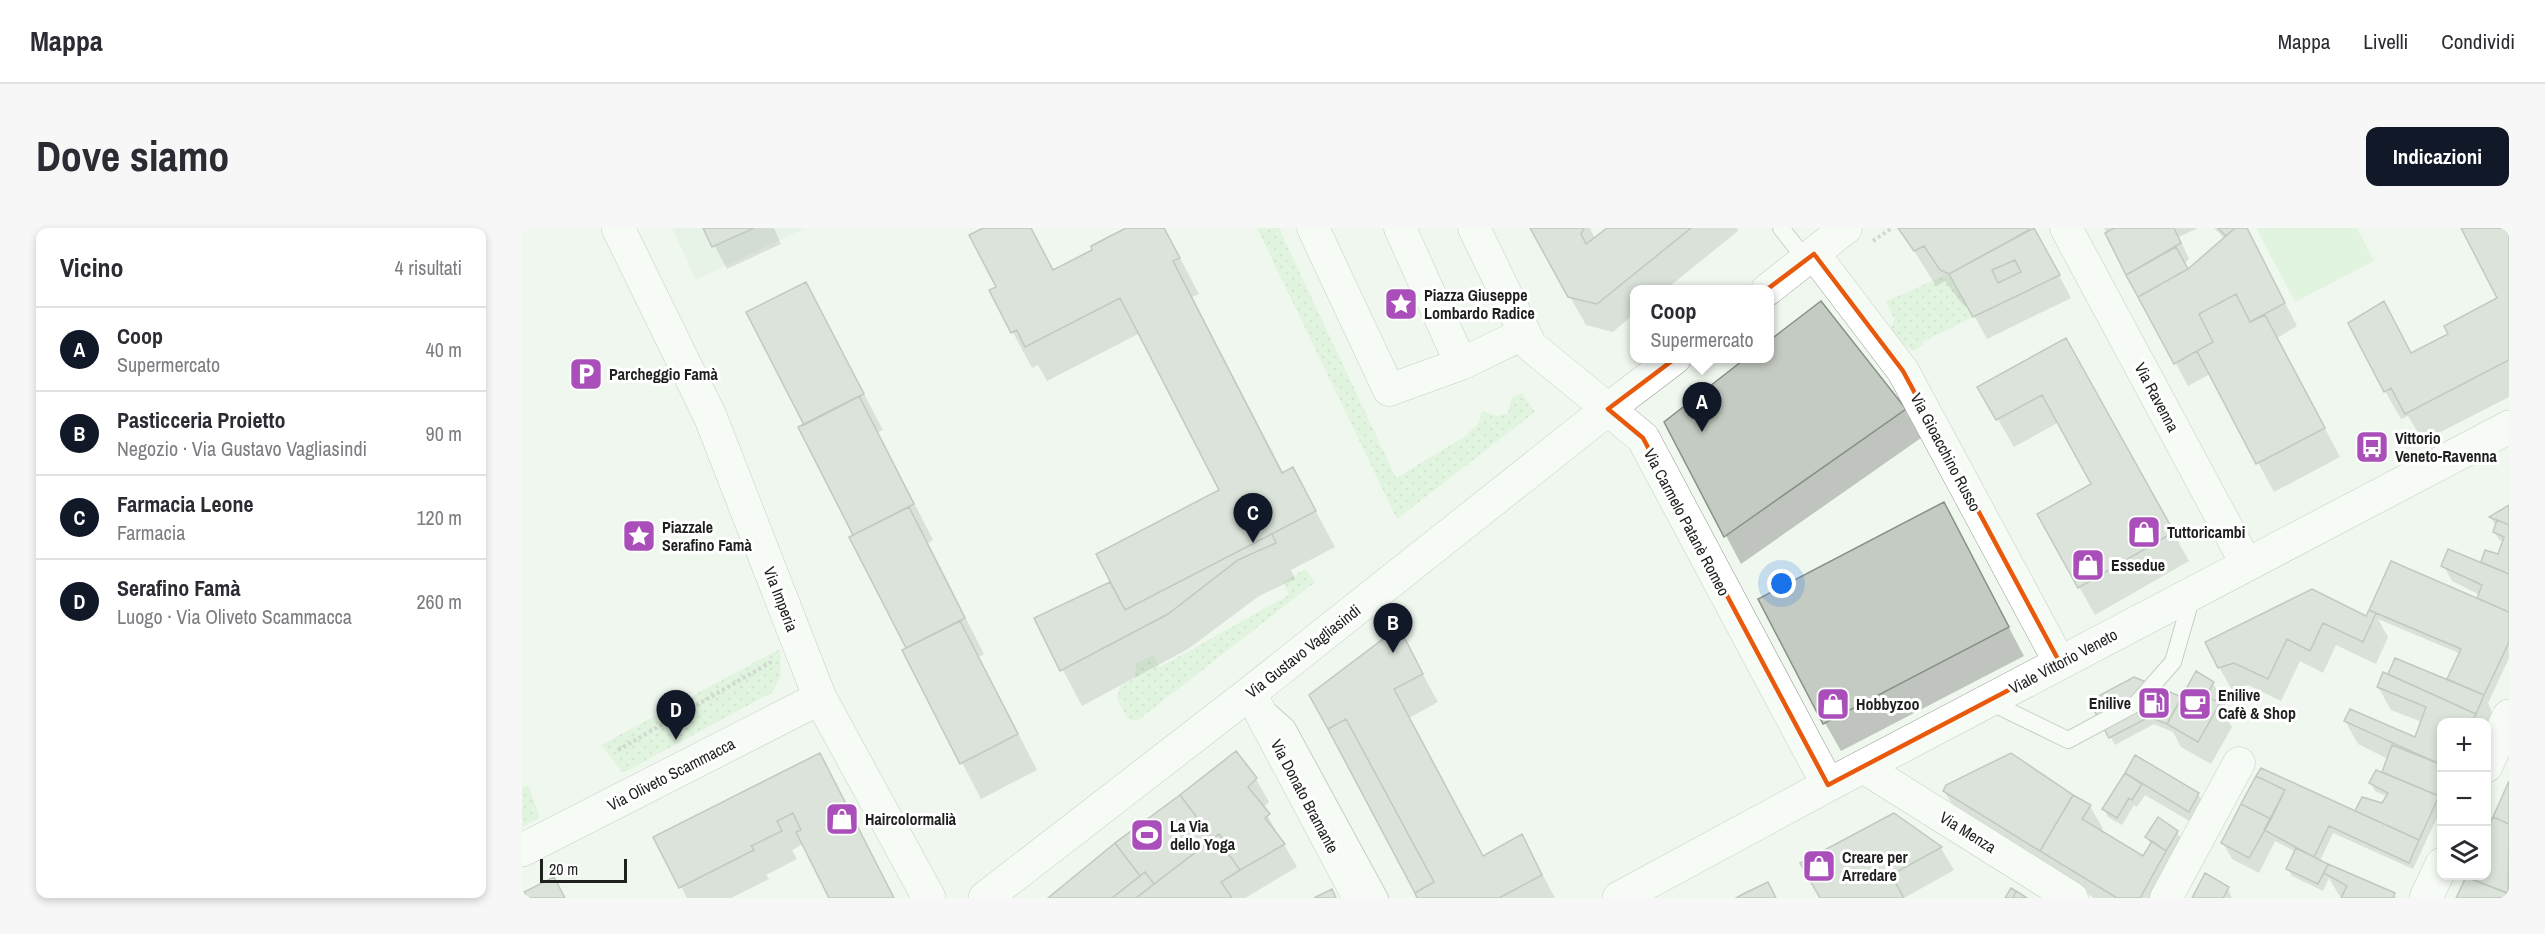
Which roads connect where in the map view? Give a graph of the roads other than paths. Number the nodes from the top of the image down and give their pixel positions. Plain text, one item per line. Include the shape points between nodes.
1 (618, 228) edge
2 (1313, 228) edge
3 (1400, 228) edge
4 (1474, 228) edge
5 (1781, 228) edge
6 (1846, 228) edge
7 (2066, 228) edge
8 (1810, 257) junction
9 (1774, 285) edge
10 (1523, 334) junction
11 (1461, 363) junction
12 (1669, 363) edge
13 (1608, 409) junction
14 (2509, 427) edge
15 (2247, 565) junction
16 (2193, 593) junction
17 (2060, 663) junction
18 (1250, 693) junction
19 (820, 698) junction
20 (1988, 701) junction
21 (2509, 716) edge
22 (2491, 757) edge
23 (2239, 763) dead end
24 (1863, 767) junction
25 (1828, 785) junction
26 (522, 850) edge
27 (2437, 875) edge
28 (929, 898) edge
29 (985, 898) edge
30 (1359, 898) edge
31 (1380, 898) edge
32 (1619, 898) edge
33 (2072, 898) edge
34 (2166, 898) edge
35 (2426, 898) edge

1 - 19 main road, Via Imperia via 710,416
2 - 11 street via 1389,390
3 - 11 street
4 - 10 street, Via Carmelo Patanè Romeo
5 - 8 lane
6 - 8 street
7 - 15 street, Via Ravenna
8 - 9 street
8 - 17 street, Via Gioacchino Russo via 1903,371
10 - 11 street
10 - 13 street, Via Carmelo Patanè Romeo via 1531,346
12 - 13 street, Via Gustavo Vagliasindi
13 - 18 main road, Via Gustavo Vagliasindi
13 - 25 main road, Via Carmelo Patanè Romeo via 1643,438
14 - 15 main road, Viale Vittorio Veneto
15 - 16 main road, Viale Vittorio Veneto
16 - 17 main road, Viale Vittorio Veneto
16 - 20 lane via 2172,662 2138,704 2068,740
17 - 20 main road, Viale Vittorio Veneto
18 - 29 main road, Via Gustavo Vagliasindi
18 - 30 street, Via Donato Bramante
18 - 31 lane via 1287,727
19 - 26 main road, Via Oliveto Scammacca
19 - 28 main road, Via Imperia
20 - 24 main road, Viale Vittorio Veneto
21 - 22 main road
23 - 34 street
24 - 25 main road, Viale Vittorio Veneto
24 - 33 street, Via Menza
25 - 32 main road, Viale Vittorio Veneto
27 - 35 main road

